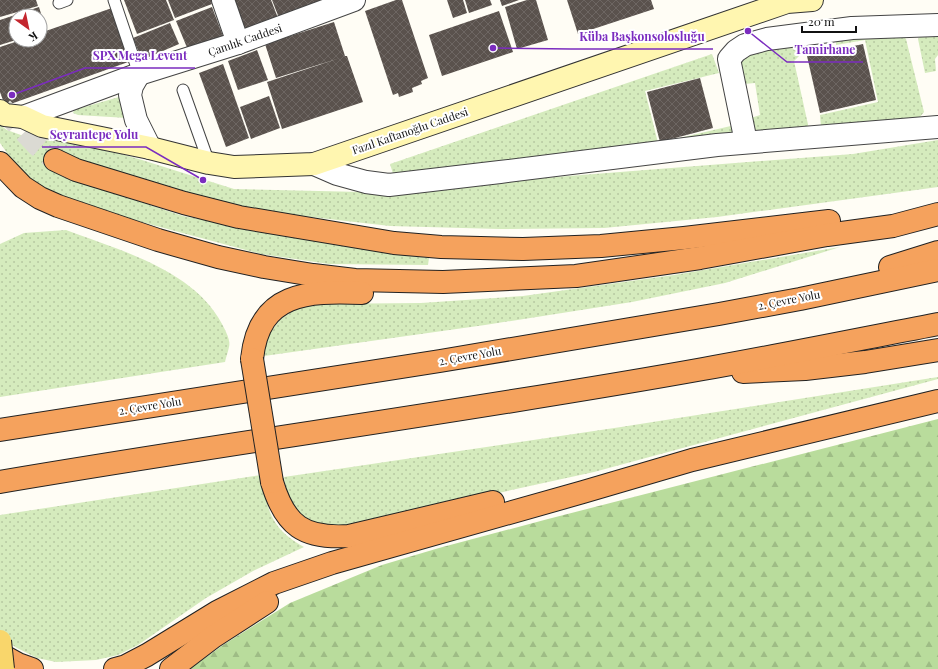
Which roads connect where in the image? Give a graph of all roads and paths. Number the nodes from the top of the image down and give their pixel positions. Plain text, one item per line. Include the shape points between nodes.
1 (114, 0) edge
2 (223, 0) edge
3 (354, 0) edge
4 (812, 0) edge
5 (787, 1) edge
6 (938, 25) edge
7 (238, 43) junction
8 (139, 74) junction
9 (183, 90) dead end
10 (0, 111) edge
11 (23, 118) junction
12 (938, 127) edge
13 (746, 142) junction
14 (150, 148) junction
15 (56, 160) tunnel mouth
16 (0, 163) edge
17 (209, 163) junction
18 (314, 164) junction
19 (938, 211) edge
20 (938, 214) edge
21 (938, 252) edge
22 (938, 270) edge
23 (498, 280) junction
24 (800, 299) junction
25 (938, 324) edge
26 (938, 350) edge
27 (704, 369) junction
28 (938, 401) edge
29 (0, 430) edge
30 (692, 460) junction
31 (0, 482) edge
32 (364, 555) junction
33 (0, 641) edge
34 (0, 654) edge
35 (3, 669) edge
36 (32, 669) edge
37 (115, 669) edge
38 (171, 669) edge

1 - 8 lane
2 - 7 street
3 - 7 street, Çamlık Caddesi
4 - 5 street, Fazıl Kaftanoğlu Caddesi
5 - 18 street, Fazıl Kaftanoğlu Caddesi
6 - 13 street via 852,28 775,38 745,45 729,59
7 - 8 street, Çamlık Caddesi
8 - 11 street, Çamlık Caddesi
8 - 14 street via 130,96 136,120
9 - 17 lane
10 - 11 street, Fazıl Kaftanoğlu Caddesi via 5,115
11 - 14 street, Fazıl Kaftanoğlu Caddesi via 42,126
12 - 13 street
13 - 18 street via 389,185 337,174
14 - 17 street, Fazıl Kaftanoğlu Caddesi
15 - 19 highway via 76,170 184,203 239,216 394,242 441,247 523,249 601,246
16 - 23 highway via 23,187 58,206 158,240 218,257 313,275 355,280
17 - 18 street, Fazıl Kaftanoğlu Caddesi via 234,167
20 - 23 highway via 893,226 643,267 576,276
21 - 24 highway
22 - 24 highway, 2. Çevre Yolu
23 - 30 highway, bridge via 425,293 306,295 277,306 268,315 257,333 252,359 272,482 277,500 298,526 313,534 329,537 349,536 585,480
24 - 29 highway, 2. Çevre Yolu via 448,360
25 - 27 highway
26 - 27 highway via 805,369 748,373
27 - 31 highway
28 - 30 highway
30 - 32 highway
32 - 37 highway via 274,583 217,612 147,655
32 - 38 highway via 255,608
33 - 35 main road, bridge
34 - 36 highway

